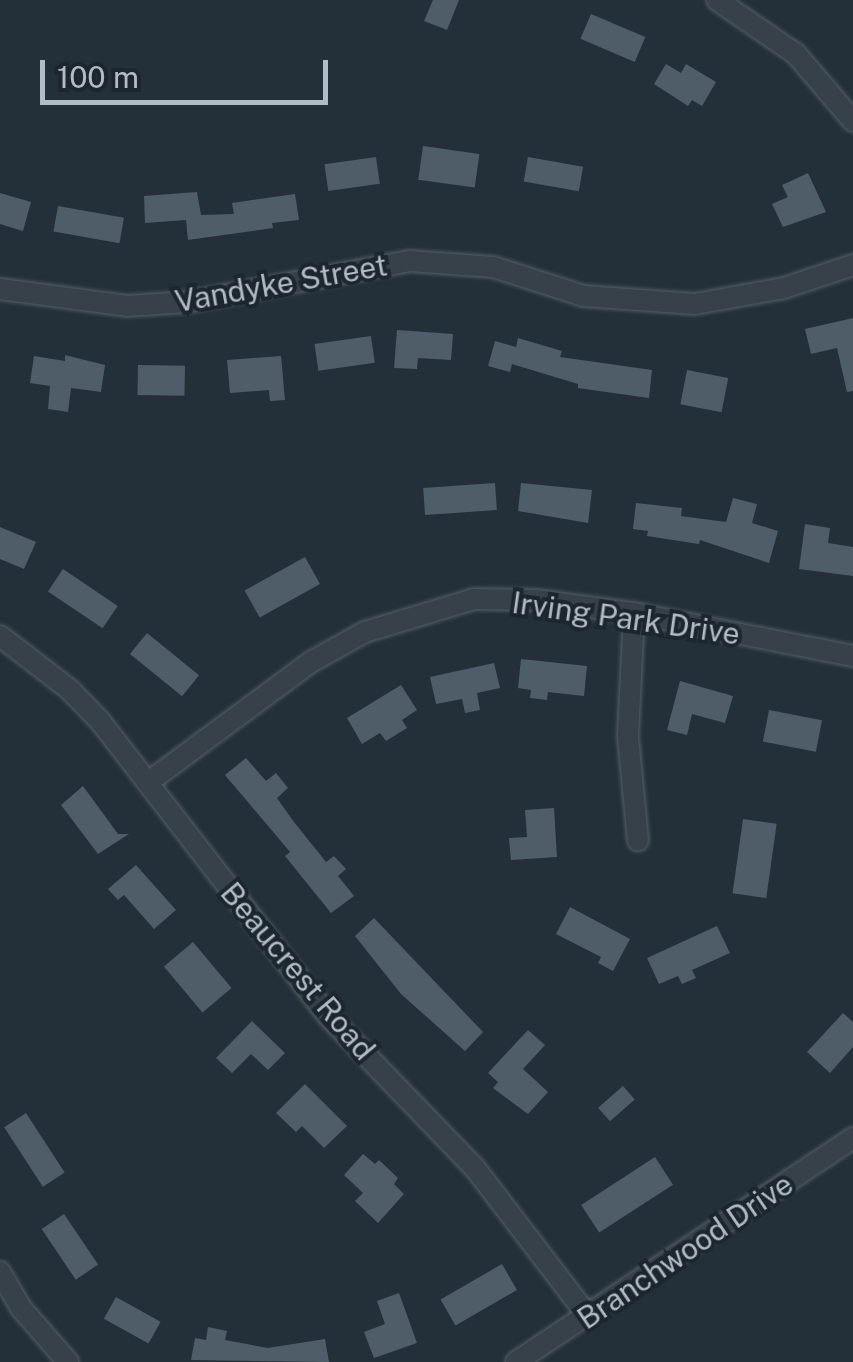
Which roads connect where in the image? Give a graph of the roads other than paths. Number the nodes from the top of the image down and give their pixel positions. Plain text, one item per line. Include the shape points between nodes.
1 (716, 0) edge
2 (853, 121) edge
3 (853, 264) edge
4 (0, 289) edge
5 (634, 613) junction
6 (0, 636) edge
7 (853, 656) edge
8 (150, 781) junction
9 (638, 841) dead end
10 (853, 1138) edge
11 (0, 1272) edge
12 (588, 1316) junction
13 (68, 1362) edge
14 (516, 1362) edge

1 - 2 street via 796,54
3 - 4 street, Vandyke Street via 784,288 695,304 584,296 493,267 410,260 188,302 127,306
5 - 7 street, Irving Park Drive
5 - 8 street, Irving Park Drive via 536,600 474,600 365,632 311,662
5 - 9 street via 628,737
6 - 8 street, Beaucrest Road via 70,690
8 - 12 street, Beaucrest Road via 282,960 474,1167
10 - 12 street, Branchwood Drive
11 - 13 street via 20,1308
12 - 14 street, Branchwood Drive

